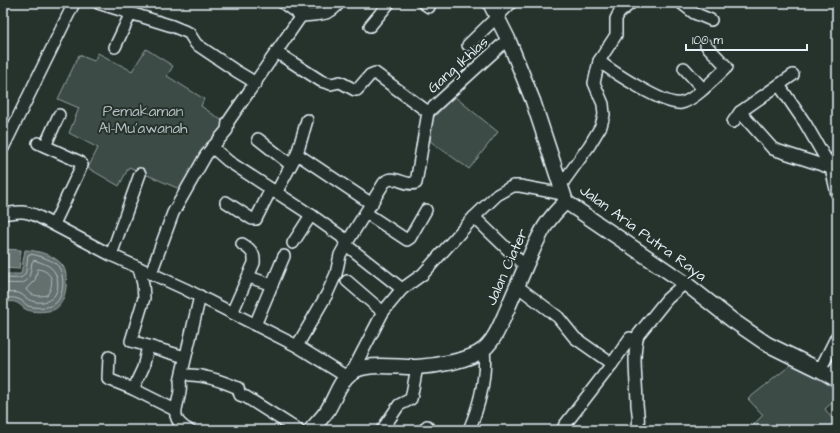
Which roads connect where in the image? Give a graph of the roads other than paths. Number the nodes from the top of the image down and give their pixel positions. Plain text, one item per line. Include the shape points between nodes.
1 (74, 3) edge
2 (98, 3) edge
3 (283, 3) edge
4 (306, 3) edge
5 (339, 3) edge
6 (389, 3) edge
7 (490, 3) edge
8 (510, 3) edge
9 (631, 3) edge
10 (681, 3) edge
11 (131, 13) junction
12 (301, 16) junction
13 (497, 16) junction
14 (711, 20) dead end
15 (370, 26) dead end
16 (508, 39) junction
17 (468, 45) dead end
18 (706, 45) dead end
19 (115, 47) dead end
20 (276, 52) junction
21 (599, 61) junction
22 (684, 68) dead end
23 (793, 75) dead end
24 (256, 83) junction
25 (779, 85) junction
26 (703, 89) junction
27 (428, 112) junction
28 (740, 112) junction
29 (59, 115) dead end
30 (307, 120) dead end
31 (733, 122) dead end
32 (258, 140) dead end
33 (3, 148) edge
34 (212, 148) junction
35 (297, 154) junction
36 (837, 156) edge
37 (291, 165) junction
38 (831, 168) junction
39 (140, 174) dead end
40 (273, 191) junction
41 (564, 193) junction
42 (837, 194) edge
43 (226, 202) dead end
44 (369, 208) junction
45 (426, 210) dead end
46 (3, 214) edge
47 (311, 215) junction
48 (474, 217) junction
49 (54, 224) junction
50 (293, 243) dead end
51 (242, 244) dead end
52 (346, 244) junction
53 (111, 255) junction
54 (284, 256) dead end
55 (526, 267) junction
56 (139, 268) junction
57 (151, 273) junction
58 (252, 278) dead end
59 (347, 281) dead end
60 (685, 283) junction
61 (272, 286) junction
62 (517, 286) junction
63 (402, 289) junction
64 (200, 296) junction
65 (384, 312) junction
66 (232, 313) junction
67 (255, 325) junction
68 (837, 336) edge
69 (630, 338) dead end
70 (148, 346) junction
71 (297, 346) junction
72 (484, 350) junction
73 (108, 357) dead end
74 (185, 357) junction
75 (612, 364) junction
76 (417, 367) junction
77 (831, 373) edge
78 (349, 374) junction
79 (190, 375) dead end
80 (133, 389) junction
81 (175, 410) junction
82 (564, 426) dead end
83 (471, 429) edge
84 (189, 430) edge
85 (298, 430) edge
86 (311, 430) edge
87 (382, 430) edge
88 (637, 430) edge

1 - 33 street
2 - 11 street
3 - 12 street
4 - 12 street
5 - 12 street via 332,12
6 - 15 street
7 - 13 main road, Jalan Aria Putra Raya
8 - 13 street
9 - 21 street via 616,19 616,35
10 - 14 street via 694,13
11 - 19 street
11 - 24 street via 188,33 196,44
12 - 20 street
13 - 16 main road, Jalan Aria Putra Raya
13 - 17 street
16 - 27 street, Gang Ikhlas
16 - 41 main road, Jalan Aria Putra Raya via 534,101
18 - 26 street via 729,70
20 - 24 street
20 - 27 street via 321,81 331,84 340,82 355,90 375,73
21 - 26 street via 633,83 673,103 687,101
21 - 41 street via 594,83 603,104 601,126
22 - 26 street
23 - 25 street
24 - 34 street
25 - 28 street
25 - 38 street
27 - 44 street via 416,183 387,180
28 - 31 street
28 - 38 street via 774,148
29 - 49 street via 42,144 82,165
30 - 35 street
32 - 37 street
34 - 40 street
34 - 57 street via 173,213
35 - 37 street
35 - 44 street
36 - 38 street
37 - 40 street
38 - 42 street
39 - 53 street
40 - 43 street via 256,219
40 - 47 street
41 - 48 street via 513,186 498,195
41 - 55 main road, Jalan Ciater via 541,232
41 - 60 main road, Jalan Aria Putra Raya
44 - 45 street via 407,240
44 - 52 street
46 - 49 street via 20,211
47 - 50 street
47 - 52 street via 342,237
48 - 55 street
48 - 63 street via 423,274
49 - 53 street
51 - 66 street via 250,249 255,258
52 - 63 street
52 - 71 street via 327,294
53 - 56 street
54 - 61 street
55 - 62 main road, Jalan Ciater
56 - 57 street
56 - 70 street via 144,298 131,341
57 - 64 street
58 - 61 street
59 - 65 street
60 - 77 main road, Jalan Aria Putra Raya via 767,344
60 - 88 street via 667,299 638,335
61 - 67 street
62 - 72 main road, Jalan Ciater via 493,338
62 - 75 street via 558,317 575,338
63 - 65 street
64 - 66 street
64 - 74 street
65 - 78 street
66 - 67 street
67 - 71 street
68 - 77 street
69 - 75 street
70 - 74 street
70 - 80 street via 143,368
71 - 78 street
72 - 76 main road via 443,364
72 - 83 street via 486,365 482,394
73 - 80 street via 108,379
74 - 81 street
75 - 82 street
76 - 78 main road via 364,368
76 - 87 street via 411,399 399,405
78 - 86 main road via 327,410
79 - 85 street via 238,388 240,395
80 - 81 street
81 - 84 street via 178,423

